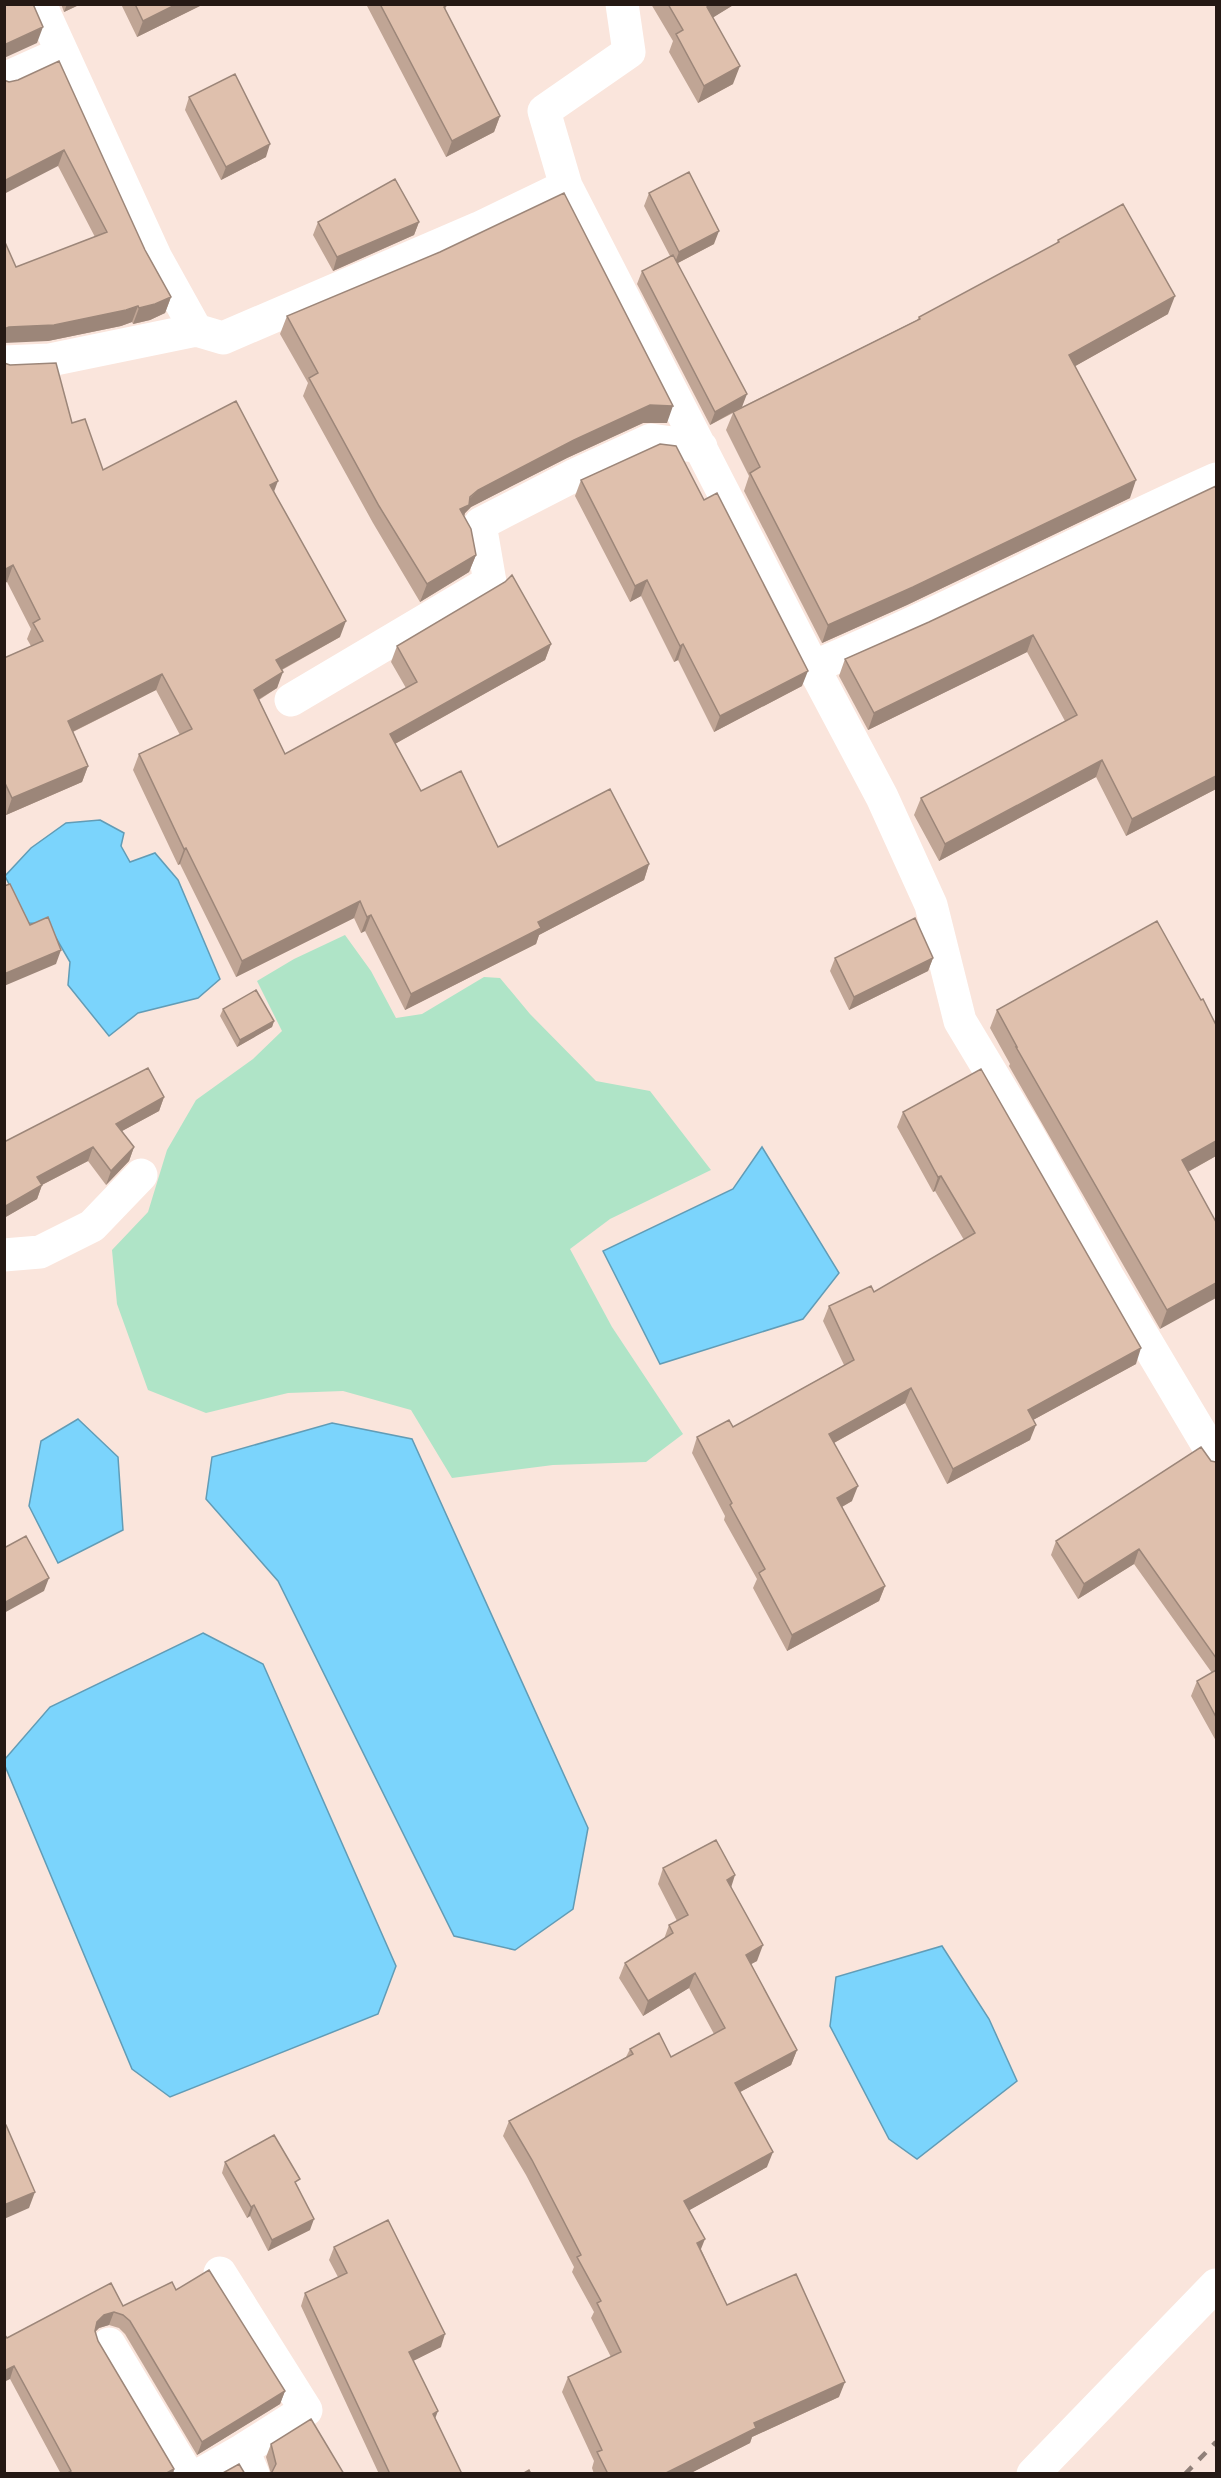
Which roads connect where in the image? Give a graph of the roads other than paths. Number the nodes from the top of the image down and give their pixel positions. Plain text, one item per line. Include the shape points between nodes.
1 (40, 4) edge
2 (622, 4) edge
3 (62, 53) junction
4 (4, 79) edge
5 (566, 186) junction
6 (196, 330) junction
7 (4, 362) edge
8 (701, 447) junction
9 (1216, 479) edge
10 (813, 667) junction
11 (291, 700) dead end
12 (141, 1175) dead end
13 (4, 1255) edge
14 (1216, 1459) edge
15 (220, 2273) dead end
16 (1216, 2285) edge
17 (109, 2344) dead end
18 (248, 2462) edge
19 (186, 2474) edge
20 (201, 2474) edge
21 (1033, 2474) edge

1 - 3 street
2 - 5 street via 629,52 544,111
3 - 4 street
3 - 6 street via 156,258
5 - 6 street via 479,228 223,338
5 - 8 street
6 - 7 street via 50,360
8 - 10 street
8 - 11 street via 651,440 480,524 490,582
9 - 10 street via 886,637
10 - 14 street via 882,797 931,905 960,1020
12 - 13 street via 92,1226 40,1252
15 - 18 street via 306,2410
16 - 21 street
17 - 19 street
18 - 20 street

